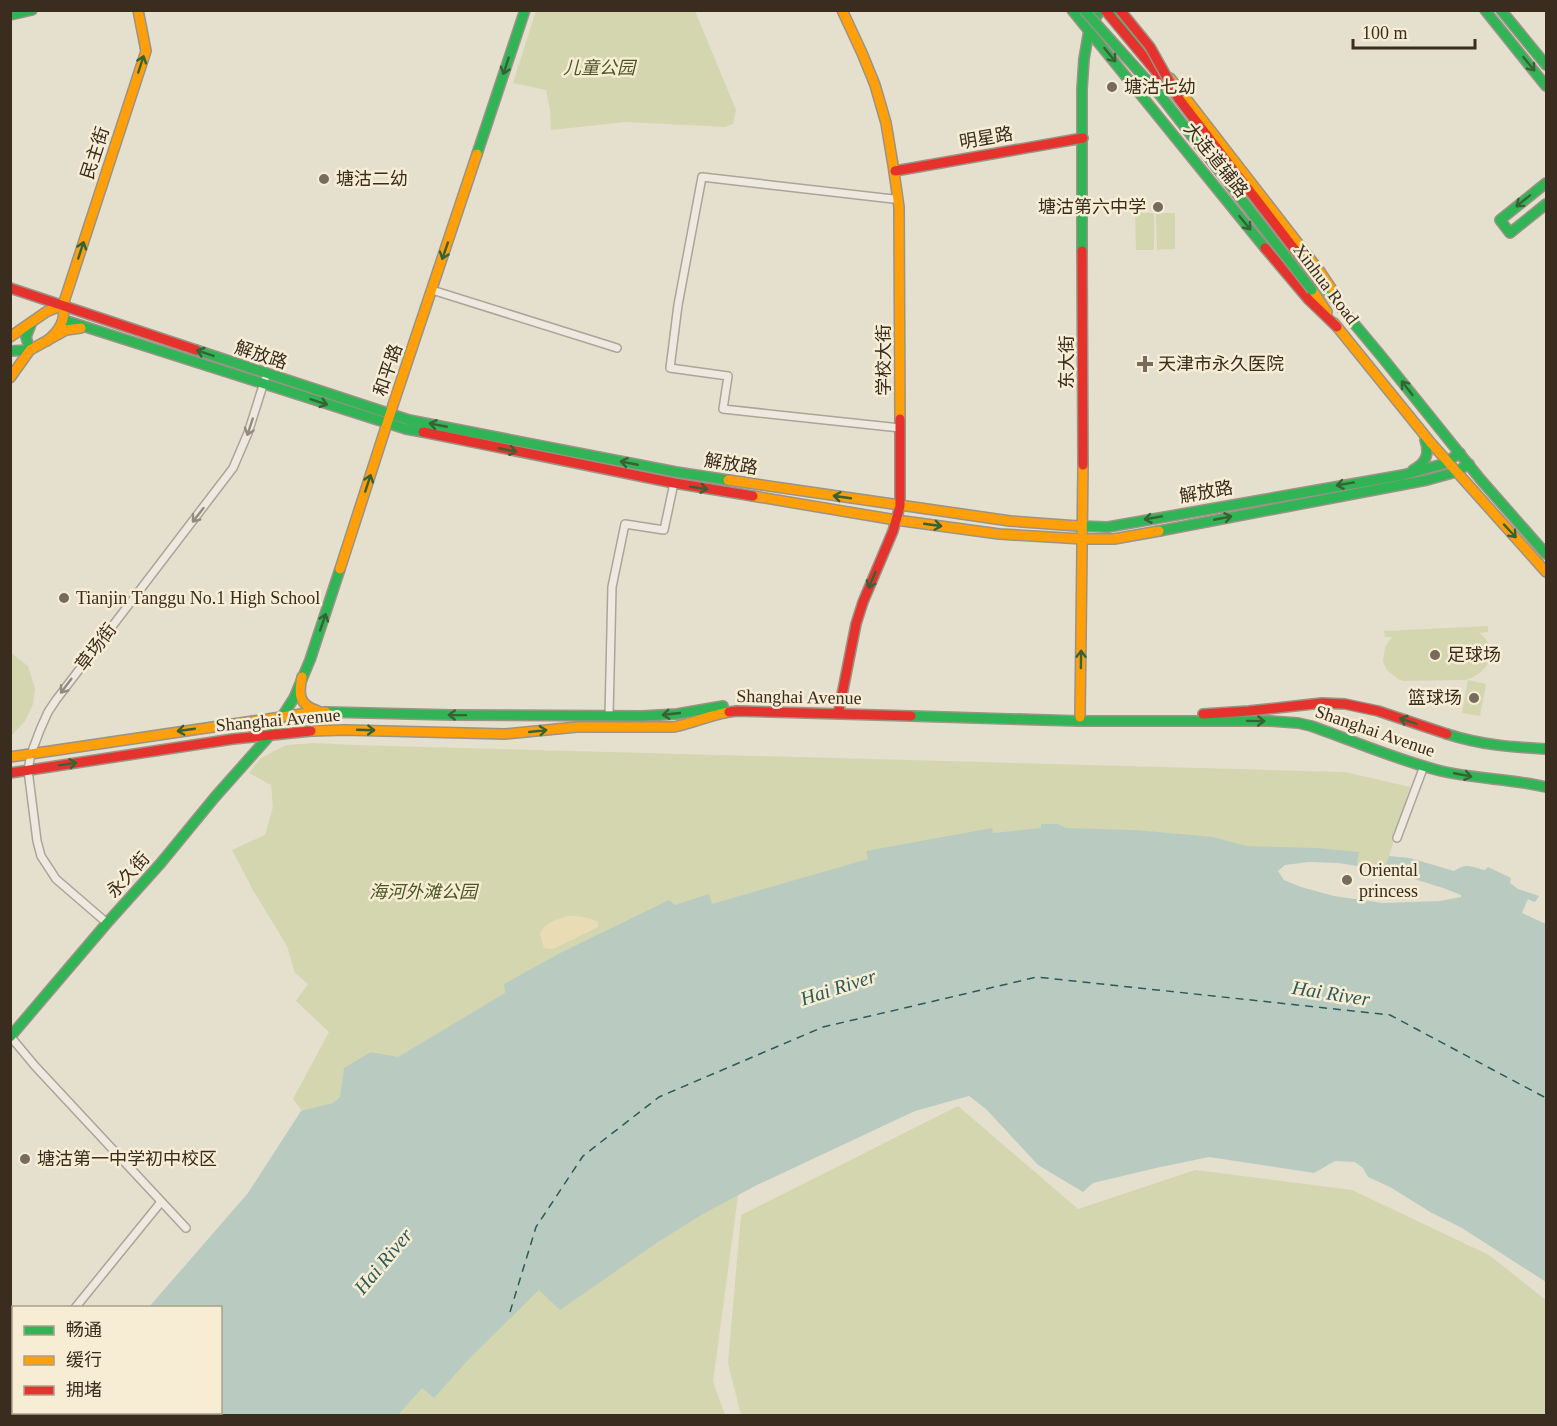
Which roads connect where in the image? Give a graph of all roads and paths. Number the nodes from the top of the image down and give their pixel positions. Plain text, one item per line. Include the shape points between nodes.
1 (32, 10) edge
2 (138, 10) edge
3 (525, 10) edge
4 (842, 10) edge
5 (1072, 10) edge
6 (1084, 10) edge
7 (1100, 10) edge
8 (1105, 10) edge
9 (1114, 10) edge
10 (1120, 10) edge
11 (1485, 10) edge
12 (1501, 10) edge
13 (10, 15) edge
14 (1089, 30) junction
15 (1546, 65) edge
16 (1546, 86) edge
17 (1179, 99) junction
18 (1083, 138) junction
19 (895, 171) junction
20 (1546, 183) edge
21 (898, 197) junction
22 (1546, 204) edge
23 (10, 288) edge
24 (432, 290) junction
25 (63, 305) junction
26 (1350, 318) junction
27 (33, 320) junction
28 (64, 320) junction
29 (1337, 327) junction
30 (88, 328) junction
31 (10, 337) edge
32 (46, 341) junction
33 (617, 348) dead end
34 (30, 350) junction
35 (10, 351) edge
36 (10, 378) edge
37 (265, 379) junction
38 (385, 420) junction
39 (900, 428) junction
40 (1419, 429) junction
41 (1453, 465) junction
42 (1403, 475) junction
43 (1427, 480) junction
44 (1481, 480) junction
45 (674, 483) junction
46 (1472, 491) junction
47 (900, 506) junction
48 (896, 520) junction
49 (1083, 526) junction
50 (1083, 540) junction
51 (1546, 554) edge
52 (1546, 573) edge
53 (302, 677) junction
54 (839, 710) junction
55 (327, 712) junction
56 (282, 716) junction
57 (609, 716) junction
58 (1080, 717) junction
59 (271, 734) junction
60 (1546, 749) edge
61 (31, 754) junction
62 (10, 757) edge
63 (1424, 766) junction
64 (28, 770) junction
65 (10, 773) edge
66 (1546, 787) edge
67 (1397, 838) dead end
68 (107, 923) junction
69 (11, 1036) edge
70 (161, 1202) junction
71 (186, 1228) dead end
72 (77, 1306) edge

1 - 13 street
25 -> 2 street, 民主街 via 146,51
3 -> 24 street, 和平路
4 - 19 street, 学校大街 via 879,96
5 - 14 street, 大连道辅路
6 - 29 street, Xinhua Road, bridge via 1160,95
7 - 14 street, 东大街
8 - 17 street, Xinhua Road, bridge
9 - 26 street, 大连道辅路 via 1188,99 1321,273
10 - 17 street, bridge via 1150,47
11 -> 16 street
12 - 15 street
14 - 18 street, 东大街 via 1084,59
14 -> 29 street, 大连道辅路 via 1283,270
17 - 26 street, Xinhua Road
18 - 19 street, 明星路
18 - 49 street, 东大街
19 - 21 street, 学校大街
20 -> 22 street via 1500,220 1510,233
21 - 39 street, 学校大街
21 - 39 street via 702,177 670,368 728,376 723,409
23 - 25 street, 解放路
24 - 33 street
24 - 38 street, 和平路
25 - 27 street
25 - 28 street
37 -> 25 street, 解放路
41 -> 26 street, Xinhua Road via 1444,433
27 - 31 street
27 - 34 street via 26,334
28 - 30 street, 解放路
28 - 32 street
29 - 40 street, Xinhua Road
30 - 32 street via 66,330
30 - 37 street, 解放路
32 - 34 street
34 - 35 street
34 - 36 street
37 -> 38 street, 解放路
37 - 38 street, 解放路 via 360,405
37 -> 61 street, 草场街 via 233,468 56,700
38 -> 45 street, 解放路 via 429,434
47 -> 38 street, 解放路 via 676,472 409,420
53 -> 38 street via 332,596
39 - 47 street, 学校大街
40 - 41 street, Xinhua Road
40 - 42 street via 1427,444 1427,458
41 - 42 street, 解放路
41 - 43 street, 解放路
41 - 44 street
41 - 44 street, 解放路 via 1469,464
41 - 46 street, Xinhua Road
42 -> 49 street, 解放路 via 1108,526
43 - 46 street via 1441,479
50 -> 43 street, 解放路 via 1114,539
44 - 51 street
45 -> 48 street, 解放路
45 - 57 street via 664,530 625,524 612,587
46 -> 52 street, Xinhua Road
47 - 48 street, 学校大街
47 - 49 street, 解放路
48 -> 50 street, 解放路
48 -> 54 street, 学校大街 via 856,624
49 - 50 street, 东大街
58 -> 50 street, 东大街
53 - 55 street via 303,703 312,710
53 - 56 street
54 -> 57 street, Shanghai Avenue via 719,706 664,715
54 - 58 street, Shanghai Avenue
55 - 56 street, Shanghai Avenue
57 -> 55 street, Shanghai Avenue
56 - 59 street
56 -> 61 street, Shanghai Avenue
60 -> 58 street, Shanghai Avenue via 1468,741 1345,704 1203,714
59 -> 63 street, Shanghai Avenue via 324,729 505,734 577,727 674,727 737,711 1079,722 1260,721 1311,726
64 -> 59 street, Shanghai Avenue
59 - 68 street, 永久街
61 - 62 street, Shanghai Avenue
61 - 64 street, 草场街
63 -> 66 street, Shanghai Avenue
63 - 67 street
64 - 65 street, Shanghai Avenue
64 - 68 street, 草场街 via 41,856 56,879
68 - 69 street, 永久街
69 - 70 street
70 - 71 street
70 - 72 street

